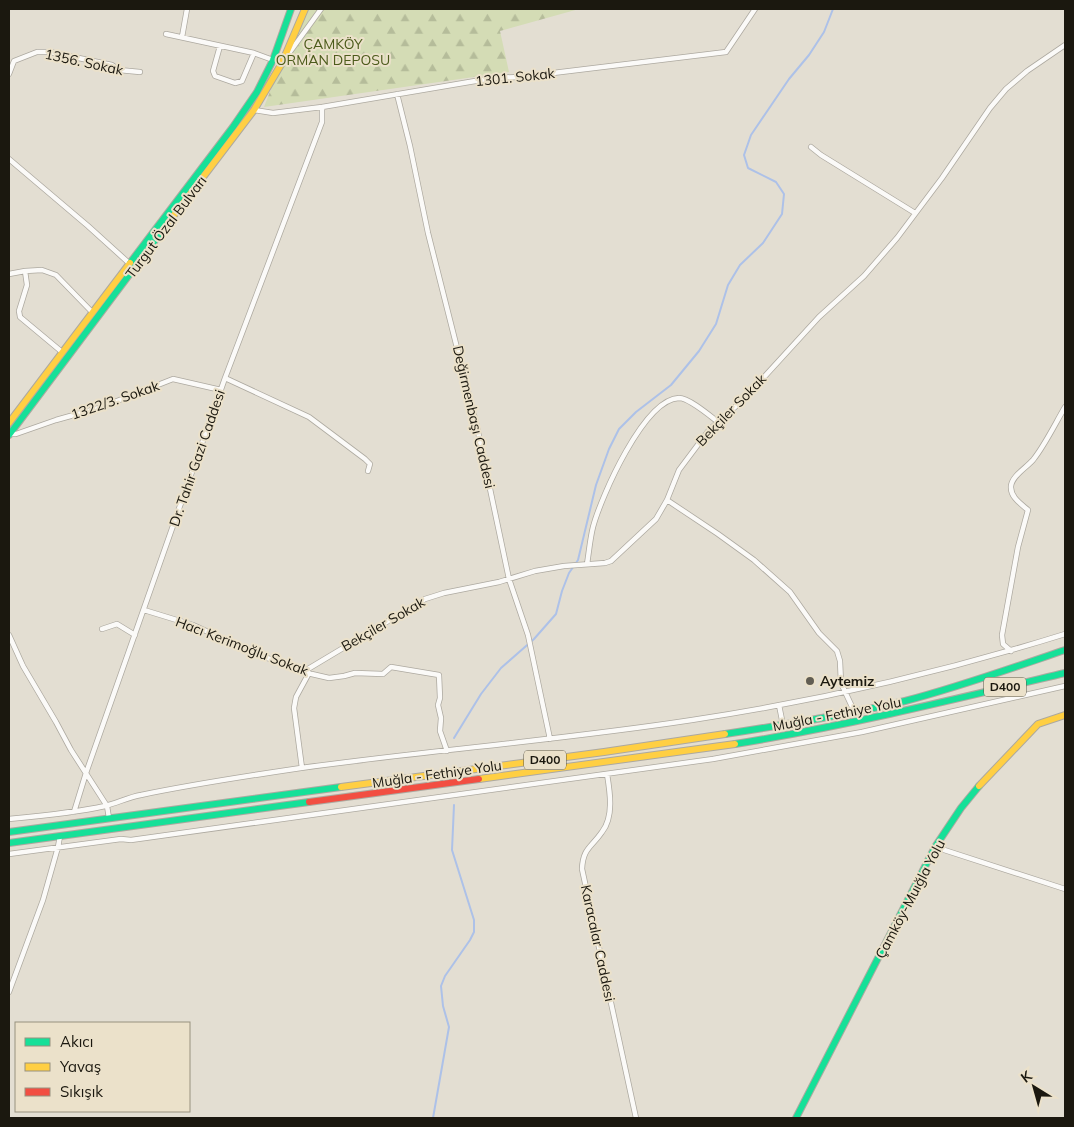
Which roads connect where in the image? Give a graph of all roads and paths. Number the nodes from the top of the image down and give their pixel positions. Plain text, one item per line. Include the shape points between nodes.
1 (187, 9) edge
2 (291, 9) edge
3 (305, 9) edge
4 (321, 9) edge
5 (755, 9) edge
6 (166, 34) dead end
7 (182, 37) junction
8 (1065, 45) edge
9 (220, 46) junction
10 (254, 53) junction
11 (273, 60) junction
12 (282, 63) junction
13 (140, 72) dead end
14 (9, 74) edge
15 (397, 94) junction
16 (322, 107) junction
17 (254, 110) junction
18 (811, 147) dead end
19 (9, 159) edge
20 (915, 213) junction
21 (130, 264) junction
22 (25, 271) junction
23 (9, 274) edge
24 (92, 312) junction
25 (62, 352) junction
26 (225, 378) junction
27 (221, 390) junction
28 (1065, 407) edge
29 (718, 422) junction
30 (9, 423) edge
31 (9, 434) edge
32 (368, 471) dead end
33 (667, 500) junction
34 (587, 564) junction
35 (508, 579) junction
36 (144, 610) junction
37 (102, 629) dead end
38 (1065, 634) edge
39 (9, 635) edge
40 (135, 636) junction
41 (1065, 650) edge
42 (1011, 651) junction
43 (303, 672) junction
44 (309, 673) junction
45 (1065, 673) edge
46 (1065, 686) edge
47 (844, 692) junction
48 (779, 705) junction
49 (854, 711) junction
50 (1065, 715) edge
51 (783, 725) junction
52 (550, 739) junction
53 (718, 747) junction
54 (447, 751) junction
55 (662, 755) junction
56 (716, 759) junction
57 (669, 766) junction
58 (302, 768) junction
59 (86, 773) junction
60 (607, 774) junction
61 (488, 779) junction
62 (490, 790) junction
63 (107, 806) junction
64 (74, 812) junction
65 (109, 818) junction
66 (9, 819) edge
67 (9, 832) edge
68 (60, 836) junction
69 (9, 843) edge
70 (935, 847) junction
71 (58, 848) junction
72 (9, 854) edge
73 (1065, 889) edge
74 (9, 992) edge
75 (636, 1118) edge
76 (796, 1118) edge

1 - 7 street
2 - 11 main road
3 - 12 main road, Turgut Özal Bulvarı
4 - 12 street
5 - 15 street, 1301. Sokak via 726,52 493,78
6 - 7 street
7 - 9 street
8 - 20 street, Bekçiler Sokak via 1027,71 1001,95
9 - 10 street
9 - 10 street via 213,71 215,76 235,83 242,82
10 - 11 street
11 - 21 main road via 257,92 233,127
12 - 17 main road, Turgut Özal Bulvarı
13 - 14 street, 1356. Sokak via 37,52 14,61
15 - 16 street, 1301. Sokak
15 - 35 street, Değirmenbaşı Caddesi via 477,427
16 - 17 street, 1301. Sokak via 273,113
16 - 26 street, Dr. Tahir Gazi Caddesi via 322,122
17 - 31 main road, Turgut Özal Bulvarı
18 - 20 street
19 - 21 street
20 - 29 street, Bekçiler Sokak via 864,276 819,317 744,399
21 - 24 main road
22 - 23 street
22 - 24 street via 42,270 56,275
22 - 25 street via 27,285 20,317
24 - 25 main road
25 - 30 main road
26 - 27 street, Dr. Tahir Gazi Caddesi
26 - 32 street via 309,417 365,459 370,464
27 - 31 street, 1322/3. Sokak via 173,379 99,408
27 - 36 street, Dr. Tahir Gazi Caddesi
28 - 42 street via 1034,458 1011,486 1013,496 1028,510 1002,635 1003,644
29 - 33 street, Bekçiler Sokak via 679,470
29 - 34 street via 678,398 669,401 647,419 611,479 593,526
33 - 34 street, Bekçiler Sokak via 656,519 611,561
33 - 47 street via 732,544 790,592 819,633 837,651
34 - 35 street, Bekçiler Sokak via 535,571
35 - 43 street, Bekçiler Sokak via 424,599
35 - 52 street, Değirmenbaşı Caddesi via 528,636
36 - 40 street, Dr. Tahir Gazi Caddesi
36 - 43 street, Hacı Kerimoğlu Sokak via 193,625
37 - 40 street via 117,624
38 - 42 street
39 - 59 street via 22,666
40 - 59 street, Dr. Tahir Gazi Caddesi
41 - 49 main road, Muğla - Fethiye Yolu / D400 via 964,684
42 - 47 street
43 - 44 street, Hacı Kerimoğlu Sokak
44 - 54 street, Hacı Kerimoğlu Sokak via 329,678 355,673 383,674 391,667 439,675 440,731
44 - 58 street via 294,708
45 - 53 main road, Muğla - Fethiye Yolu / D400 via 887,715
46 - 56 street via 862,732
47 - 48 street
47 - 49 street
48 - 51 street
48 - 52 street
49 - 51 main road, Muğla - Fethiye Yolu / D400
50 - 70 main road, Çamköy-Muığla Yolu via 1038,724 966,801
51 - 65 main road, Muğla - Fethiye Yolu / D400
52 - 54 street
53 - 55 main road, Muğla - Fethiye Yolu / D400
53 - 56 street
54 - 58 street
55 - 57 street
55 - 61 main road, Muğla - Fethiye Yolu / D400
56 - 57 street
57 - 60 street
58 - 63 street via 137,795
59 - 63 street
59 - 64 street, Dr. Tahir Gazi Caddesi
60 - 62 street
60 - 75 street, Karacalar Caddesi via 610,812 607,825 587,849 582,869
61 - 62 street
61 - 68 main road, Muğla - Fethiye Yolu / D400
62 - 71 street
63 - 64 street
63 - 65 street
64 - 66 street
65 - 67 main road, Muğla - Fethiye Yolu / D400
68 - 69 main road, Muğla - Fethiye Yolu / D400
68 - 71 street
70 - 73 street
70 - 76 main road, Çamköy-Muığla Yolu
71 - 72 street
71 - 74 street

